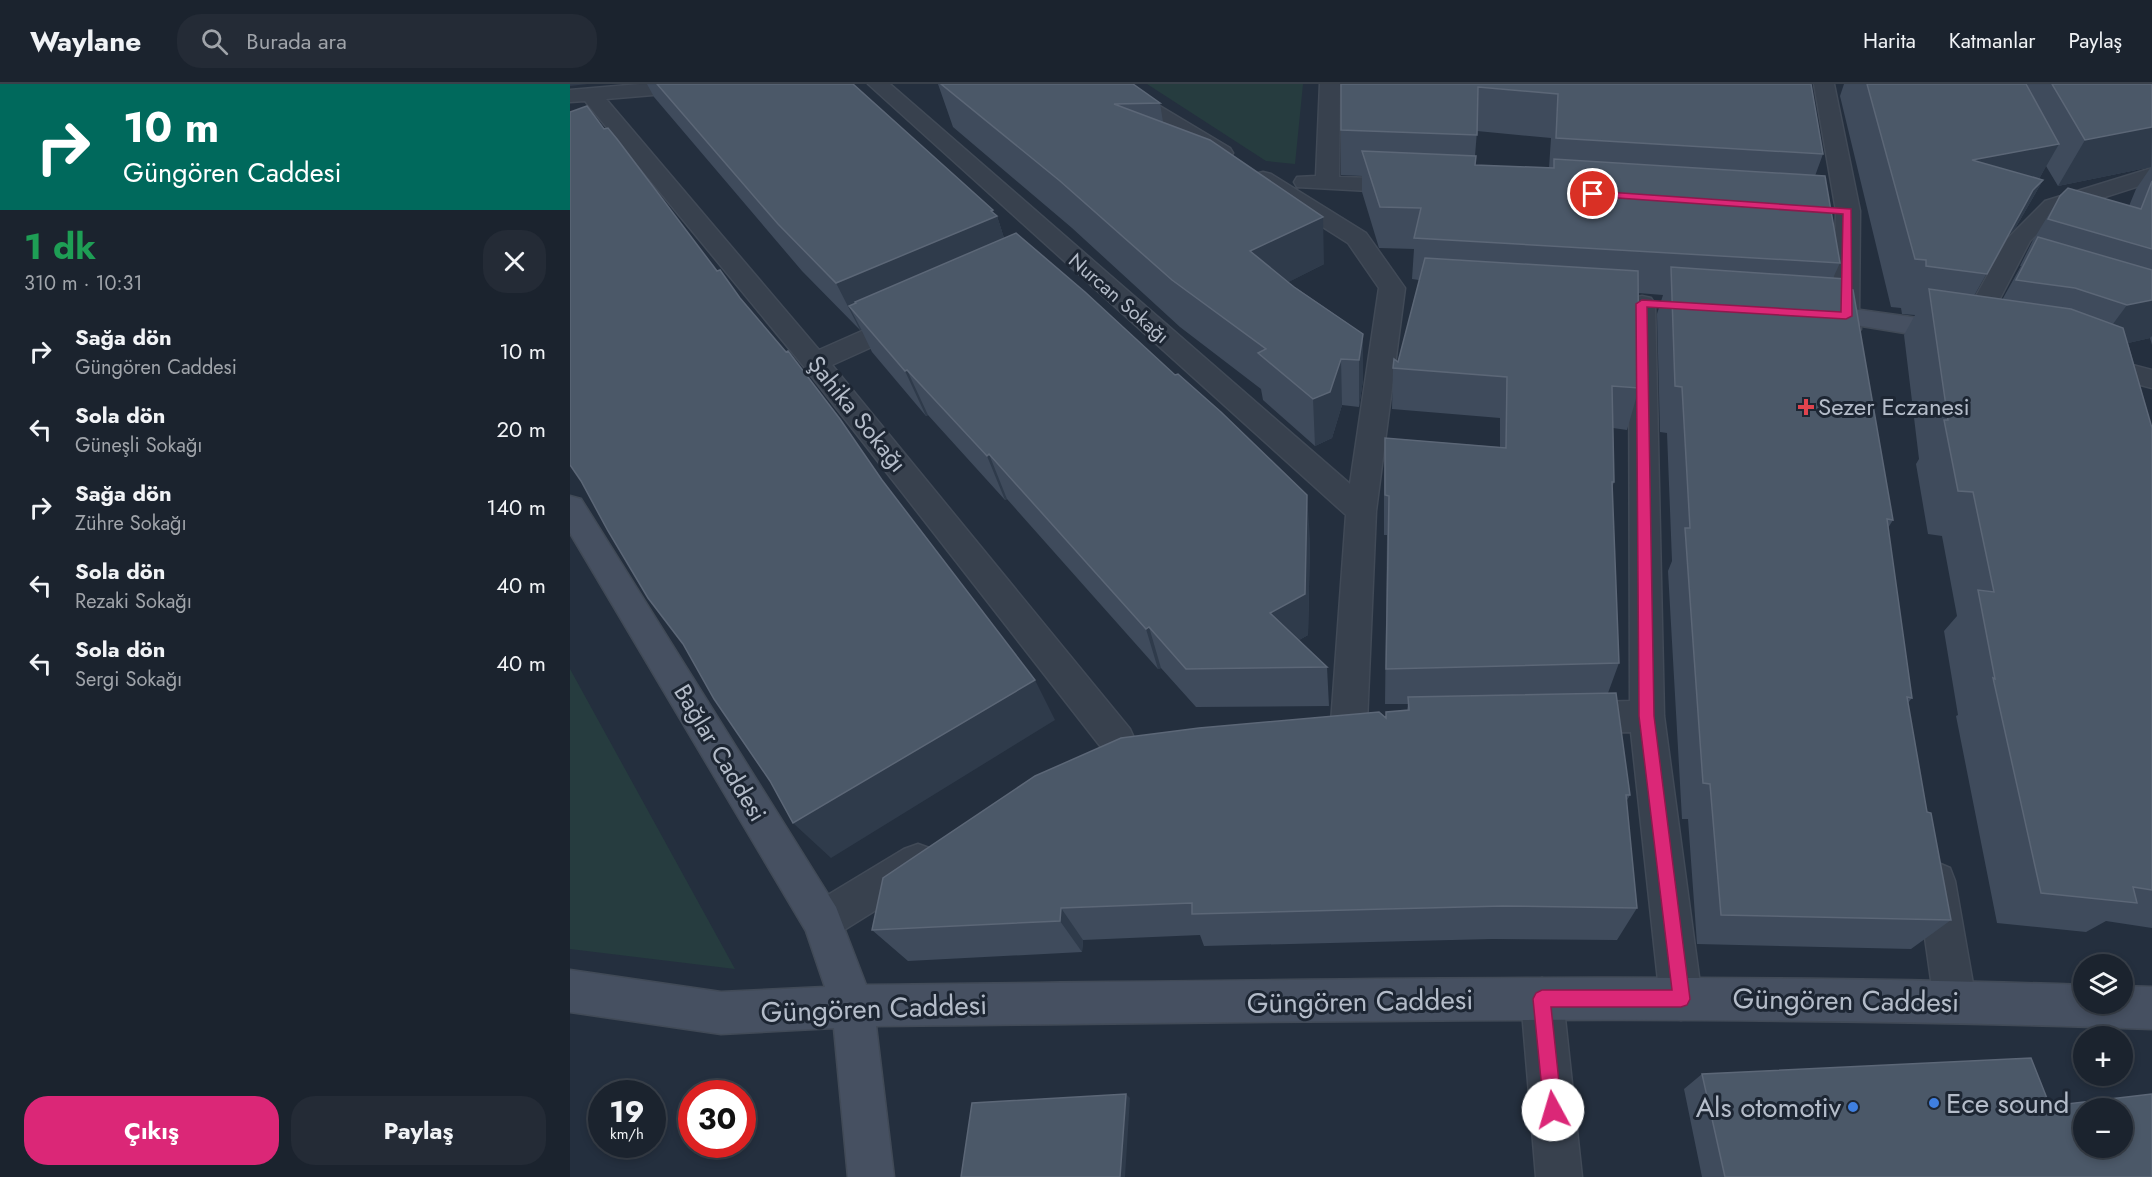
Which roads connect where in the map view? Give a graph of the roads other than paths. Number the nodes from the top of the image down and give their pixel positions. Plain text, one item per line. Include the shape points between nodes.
1 (709, 84) edge
2 (878, 84) edge
3 (1108, 84) edge
4 (1330, 84) edge
5 (1832, 86) edge
6 (580, 95) edge
7 (2152, 175) edge
8 (1265, 180) junction
9 (1327, 183) junction
10 (1431, 187) edge
11 (1641, 304) edge
12 (925, 314) edge
13 (1835, 315) junction
14 (1968, 334) junction
15 (2001, 339) edge
16 (1852, 351) edge
17 (2073, 356) edge
18 (815, 362) junction
19 (2103, 367) junction
20 (2152, 379) edge
21 (2111, 401) edge
22 (570, 507) edge
23 (1361, 511) junction
24 (1647, 716) junction
25 (1540, 718) edge
26 (1385, 722) edge
27 (1087, 759) edge
28 (944, 846) edge
29 (1932, 859) edge
30 (822, 921) junction
31 (570, 991) edge
32 (1542, 999) junction
33 (1681, 999) junction
34 (1955, 1001) junction
35 (853, 1006) junction
36 (2152, 1008) edge
37 (871, 1177) edge
38 (1559, 1177) edge

1 - 6 street
2 - 23 street, Nurcan Sokağı via 1056,256
3 - 8 street
4 - 9 street
5 - 13 street via 1820,118 1836,210
6 - 18 street, Şahika Sokağı
7 - 14 street via 2048,196 2020,238 2012,274
8 - 9 street
8 - 23 street via 1357,238 1404,289
9 - 10 street
11 - 24 street
12 - 18 street
13 - 14 street
13 - 16 street
14 - 15 street
17 - 19 street
18 - 27 street, Şahika Sokağı via 1133,738
19 - 20 street
19 - 21 street
22 - 30 street, Bağlar Caddesi
23 - 26 street via 1332,723
24 - 25 street
24 - 33 street
28 - 30 street
29 - 34 street
30 - 35 street, Bağlar Caddesi
31 - 35 street, Güngören Caddesi via 721,1013
32 - 33 street, Güngören Caddesi
32 - 35 street, Güngören Caddesi
32 - 38 street
33 - 34 street, Güngören Caddesi
34 - 36 street, Güngören Caddesi
35 - 37 street, Bağlar Caddesi

